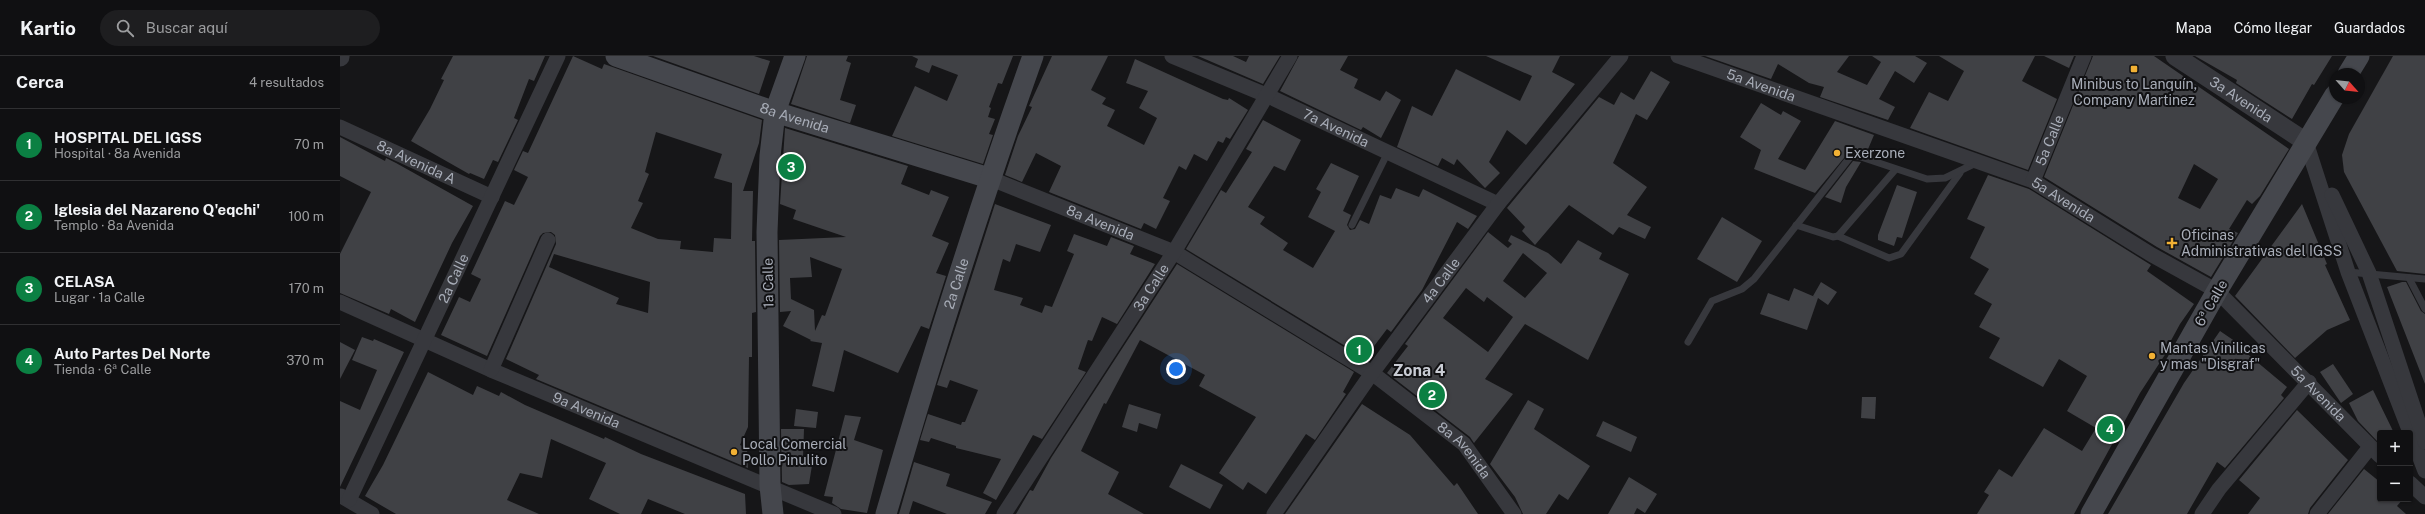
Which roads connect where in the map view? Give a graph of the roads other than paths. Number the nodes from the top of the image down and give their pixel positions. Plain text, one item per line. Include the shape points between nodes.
1 (558, 56) edge
2 (616, 56) edge
3 (795, 56) edge
4 (1034, 56) edge
5 (1172, 56) edge
6 (1290, 56) edge
7 (1678, 56) edge
8 (2084, 56) edge
9 (2175, 56) edge
10 (2359, 56) edge
11 (1617, 57) edge
12 (2352, 68) edge
13 (1266, 95) junction
14 (2329, 104) edge
15 (775, 112) junction
16 (340, 126) edge
17 (2306, 142) junction
18 (1388, 152) junction
19 (1978, 162) junction
20 (1896, 170) junction
21 (1960, 173) junction
22 (989, 178) junction
23 (2033, 181) junction
24 (492, 197) junction
25 (1498, 204) junction
26 (1352, 225) dead end
27 (1796, 225) junction
28 (1838, 236) junction
29 (548, 240) dead end
30 (1174, 252) junction
31 (2348, 272) junction
32 (2369, 273) junction
33 (2409, 278) junction
34 (2425, 279) edge
35 (2217, 291) junction
36 (340, 302) edge
37 (2425, 309) edge
38 (425, 340) junction
39 (1688, 342) dead end
40 (491, 370) junction
41 (1372, 373) junction
42 (2309, 382) junction
43 (2425, 442) edge
44 (2375, 452) edge
45 (2425, 471) edge
46 (770, 486) junction
47 (2413, 486) edge
48 (344, 497) edge
49 (2425, 497) edge
50 (372, 514) edge
51 (773, 514) edge
52 (834, 514) edge
53 (886, 514) edge
54 (1004, 514) edge
55 (1274, 514) edge
56 (1514, 514) edge
57 (2091, 514) edge
58 (2202, 514) edge
59 (2317, 514) edge

1 - 24 street, 2a Calle
2 - 15 main road, 8a Avenida
3 - 15 main road, 1a Calle
4 - 22 main road, 2a Calle
5 - 13 street, 7a Avenida
6 - 13 street, 3a Calle
7 - 19 street, 5a Avenida
8 - 23 street, 5a Calle
9 - 17 street, 3a Avenida
10 - 12 main road
11 - 25 street, 4a Calle
13 - 18 street, 7a Avenida
13 - 30 street, 3a Calle
14 - 17 main road, 6ª Calle
15 - 22 main road, 8a Avenida
15 - 46 main road, 1a Calle via 770,156 767,232
16 - 24 street, 8a Avenida A
17 - 31 street
17 - 32 street
17 - 35 main road, 6ª Calle
18 - 25 street, 7a Avenida
18 - 26 lane
19 - 21 lane
19 - 23 street, 5a Avenida
20 - 21 lane via 1927,179 1944,178
20 - 27 lane via 1858,156 1851,156
20 - 28 lane
21 - 28 lane via 1901,254 1889,258
22 - 30 street, 8a Avenida
22 - 53 main road, 2a Calle via 936,344
23 - 35 street, 5a Avenida via 2152,255
24 - 38 street, 2a Calle
25 - 41 street, 4a Calle
27 - 28 lane via 1833,237
27 - 39 lane via 1754,279 1742,289 1712,301
29 - 40 street
30 - 41 street, 8a Avenida
30 - 54 street, 3a Calle
31 - 32 lane
31 - 45 street
32 - 33 lane
32 - 43 street
33 - 34 lane
33 - 37 lane
35 - 42 street, 5a Avenida
35 - 57 main road, 6ª Calle
36 - 38 street, 9a Avenida
38 - 40 street, 9a Avenida
38 - 48 street, 2a Calle
40 - 46 street, 9a Avenida
41 - 55 street, 4a Calle
41 - 56 street, 8a Avenida via 1464,444
42 - 44 street, 5a Avenida
42 - 58 street via 2220,488
44 - 59 street
46 - 51 main road, 1a Calle
46 - 52 street, 9a Avenida
47 - 49 street
48 - 50 street

